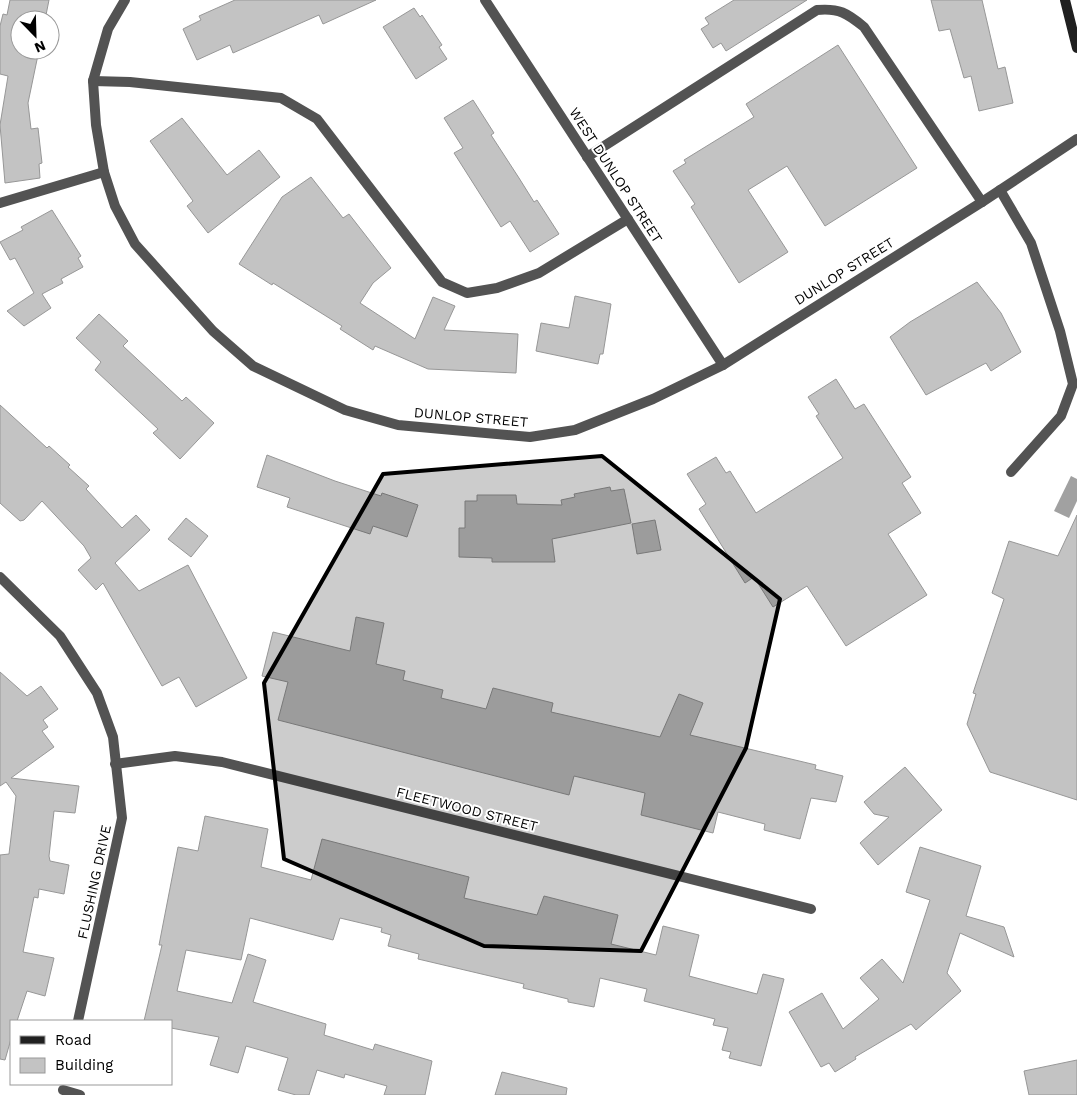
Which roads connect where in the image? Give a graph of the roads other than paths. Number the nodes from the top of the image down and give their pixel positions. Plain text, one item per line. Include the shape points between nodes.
1 (125, 0) edge
2 (486, 0) edge
3 (1065, 0) edge
4 (1077, 48) edge
5 (93, 81) junction
6 (1077, 139) edge
7 (587, 157) junction
8 (104, 172) junction
9 (1000, 190) junction
10 (982, 202) junction
11 (0, 203) edge
12 (628, 219) junction
13 (723, 365) junction
14 (1011, 472) dead end
15 (0, 577) edge
16 (115, 764) junction
17 (811, 909) dead end
18 (78, 1020) edge
19 (63, 1090) edge
20 (80, 1095) edge

1 - 5 street, DUNLOP STREET via 108,29
2 - 7 street, WEST DUNLOP STREET
3 - 4 main road
5 - 8 street, DUNLOP STREET
5 - 12 street via 281,98 317,119 442,282 467,293 497,288 539,273
6 - 9 street, DUNLOP STREET
7 - 10 street via 817,10 834,8 864,27
7 - 12 street, WEST DUNLOP STREET
8 - 11 street
8 - 13 street, DUNLOP STREET via 115,206 135,244 213,331 253,366 344,410 398,425 530,436 575,430 653,399
9 - 10 street, DUNLOP STREET
9 - 14 street via 1031,243 1060,331 1073,384 1061,416
10 - 13 street, DUNLOP STREET
12 - 13 street, WEST DUNLOP STREET
15 - 16 street, FLUSHING DRIVE via 60,636 97,693 113,737
16 - 17 street, FLEETWOOD STREET via 175,756 222,762
16 - 18 street, FLUSHING DRIVE via 122,818
19 - 20 street

